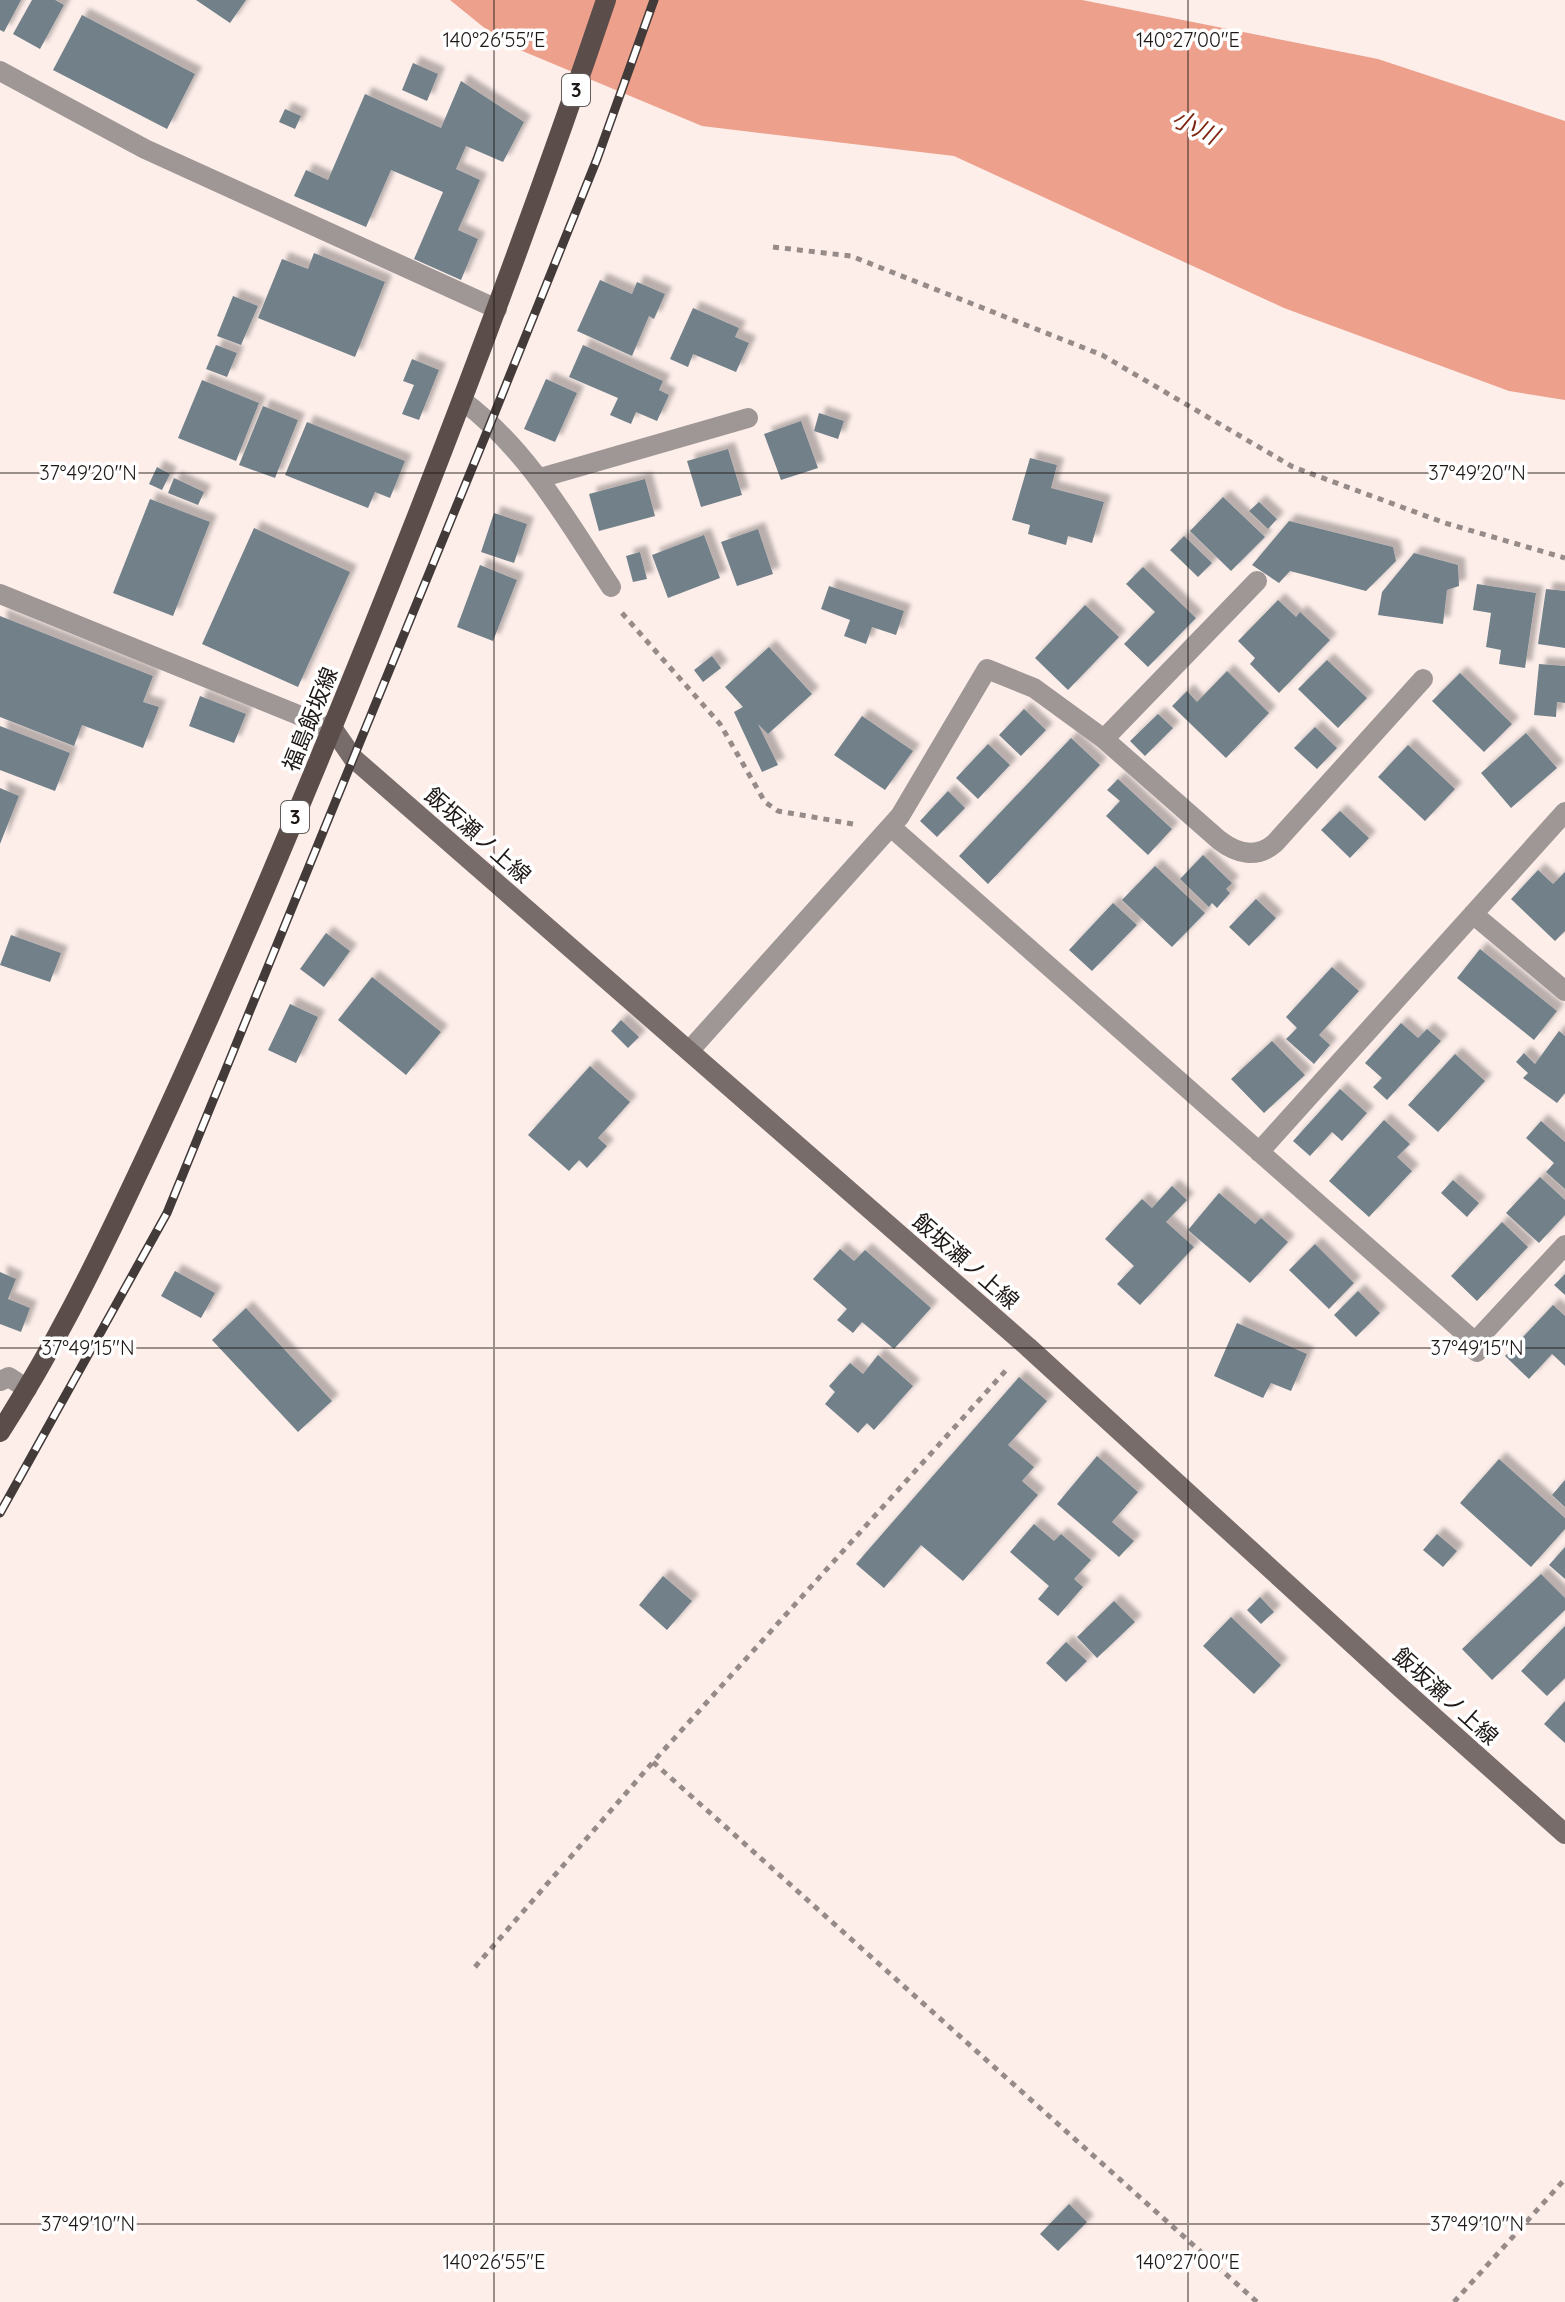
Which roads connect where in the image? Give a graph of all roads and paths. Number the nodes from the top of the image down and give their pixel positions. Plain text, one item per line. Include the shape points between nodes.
1 (606, 0) edge
2 (0, 71) edge
3 (773, 247) dead end
4 (497, 309) junction
5 (463, 401) junction
6 (748, 418) dead end
7 (540, 478) junction
8 (1565, 558) edge
9 (1257, 581) dead end
10 (611, 587) joint
11 (0, 594) edge
12 (1423, 679) dead end
13 (333, 729) junction
14 (1104, 739) junction
15 (1565, 812) edge
16 (888, 830) junction
17 (1473, 914) junction
18 (1565, 991) edge
19 (690, 1050) junction
20 (1259, 1152) junction
21 (1565, 1245) edge
22 (1028, 1347) junction
23 (0, 1381) edge
24 (27, 1389) junction
25 (0, 1432) edge
26 (653, 1762) junction
27 (1565, 1834) edge
28 (475, 1967) dead end
29 (1565, 2179) edge
30 (1257, 2302) edge
31 (1454, 2302) edge

1 - 4 main road, 福島飯坂線 / 3
2 - 4 street via 145,149
3 - 8 path via 851,256 910,279 1102,355 1293,467 1445,523
4 - 5 main road, 福島飯坂線 / 3
5 - 7 street via 491,422
5 - 13 main road, 福島飯坂線 / 3
6 - 7 street
7 - 10 street
9 - 14 street
10 - 16 path via 615,605 720,724 765,802 778,811
11 - 13 street
12 - 14 street via 1275,843 1252,854 1232,850 1219,840
13 - 19 main road, 飯坂瀬ノ上線 via 353,758
13 - 24 main road, 福島飯坂線 / 3 via 194,1055 87,1280
14 - 16 street via 1034,688 987,669
15 - 17 street
16 - 19 street
16 - 20 street
17 - 18 street
17 - 20 street
19 - 22 main road, 飯坂瀬ノ上線
20 - 21 street via 1476,1347
22 - 26 path
22 - 27 main road, 飯坂瀬ノ上線
23 - 24 street via 9,1377
24 - 25 main road, 福島飯坂線 / 3
26 - 28 path
26 - 30 path
29 - 31 path

